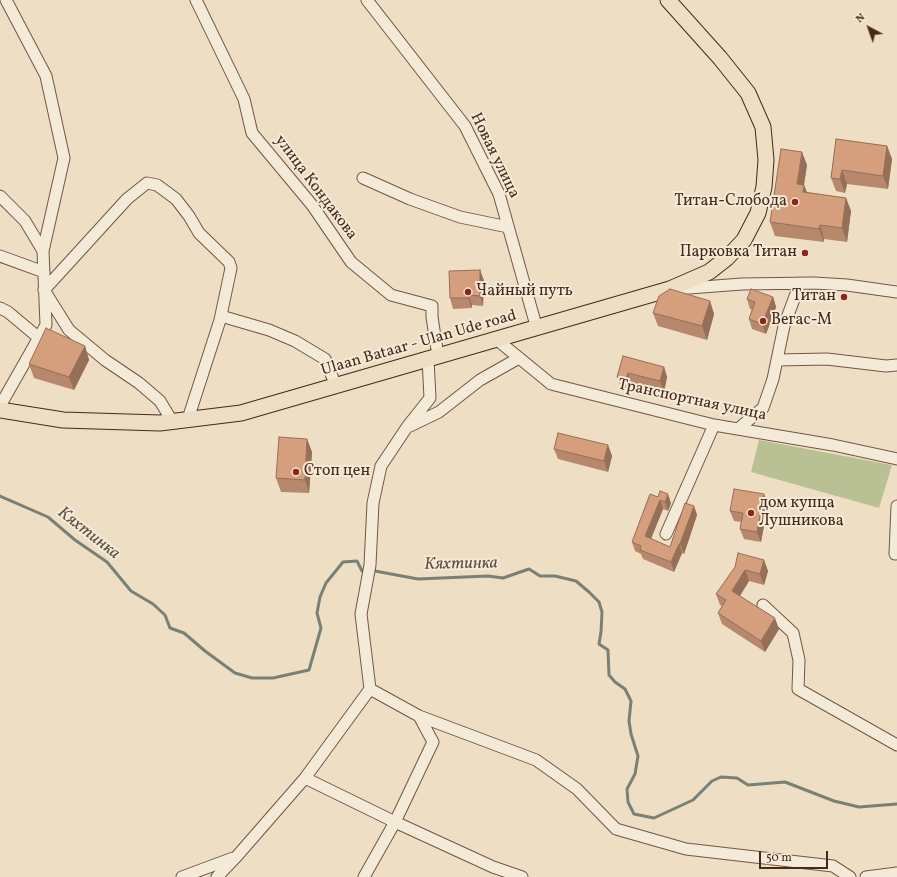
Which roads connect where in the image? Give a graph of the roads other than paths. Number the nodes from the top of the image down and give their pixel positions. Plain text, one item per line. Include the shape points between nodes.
1 (6, 0) edge
2 (196, 0) edge
3 (367, 0) edge
4 (669, 0) edge
5 (363, 178) dead end
6 (0, 196) edge
7 (508, 228) junction
8 (43, 251) junction
9 (0, 256) edge
10 (44, 272) junction
11 (800, 283) junction
12 (670, 289) junction
13 (44, 290) junction
14 (897, 292) edge
15 (0, 308) edge
16 (221, 316) junction
17 (537, 329) junction
18 (39, 338) junction
19 (496, 339) junction
20 (433, 358) junction
21 (519, 358) junction
22 (777, 360) junction
23 (897, 365) edge
24 (336, 386) junction
25 (0, 406) edge
26 (0, 410) edge
27 (188, 419) junction
28 (172, 421) junction
29 (714, 425) junction
30 (407, 427) junction
31 (738, 429) junction
32 (897, 459) edge
33 (897, 506) edge
34 (666, 534) dead end
35 (895, 554) dead end
36 (763, 605) dead end
37 (370, 688) junction
38 (419, 716) junction
39 (897, 745) edge
40 (305, 778) junction
41 (395, 822) junction
42 (237, 856) junction
43 (897, 873) edge
44 (182, 877) edge
45 (217, 877) edge
46 (364, 877) edge
47 (522, 877) edge
48 (850, 877) edge
49 (866, 877) edge

1 - 8 street via 46,76 64,158
2 - 20 street, улица Кондакова via 244,99 252,133 312,205 351,262 391,295 432,306
3 - 7 street, Новая улица via 465,126 499,194
4 - 12 main road, Ulaan Bataar - Ulan Ude road via 748,93 763,128 766,160 764,187 758,213 744,240 709,272
5 - 7 street via 460,217
6 - 8 street via 25,221
7 - 17 street, Новая улица
8 - 10 street
9 - 10 street
10 - 13 street
11 - 12 street
11 - 14 street via 847,285
11 - 22 street via 784,326
12 - 17 main road, Ulaan Bataar - Ulan Ude road
13 - 16 street via 128,199 147,183 157,185 176,199 199,233 229,262 231,268
13 - 18 street via 46,325
13 - 28 street via 69,330 160,401
15 - 18 street
16 - 24 street via 269,330 295,341 325,359
16 - 27 street
17 - 19 main road, Ulaan Bataar - Ulan Ude road
18 - 25 street
19 - 20 main road, Ulaan Bataar - Ulan Ude road
19 - 21 street, Транспортная улица
20 - 24 main road, Ulaan Bataar - Ulan Ude road
20 - 30 street via 430,398
21 - 29 street, Транспортная улица via 550,384
21 - 30 street via 480,380 439,412
22 - 23 street via 827,359
22 - 31 street via 763,408
24 - 27 main road, Ulaan Bataar - Ulan Ude road via 241,413
26 - 28 main road, Ulaan Bataar - Ulan Ude road via 63,420 160,423
27 - 28 main road, Ulaan Bataar - Ulan Ude road
29 - 31 street, Транспортная улица
29 - 34 street
30 - 37 street via 381,466 372,503 370,565 361,614
31 - 32 street, Транспортная улица
33 - 35 street
36 - 39 street via 793,633 799,660 798,689
37 - 38 street
37 - 40 street
38 - 41 street via 432,742
38 - 48 street via 536,760 577,789 616,829 686,849 832,866
40 - 41 street
40 - 42 street
41 - 46 street
41 - 47 street via 493,867
42 - 44 street
42 - 45 street
43 - 49 street

